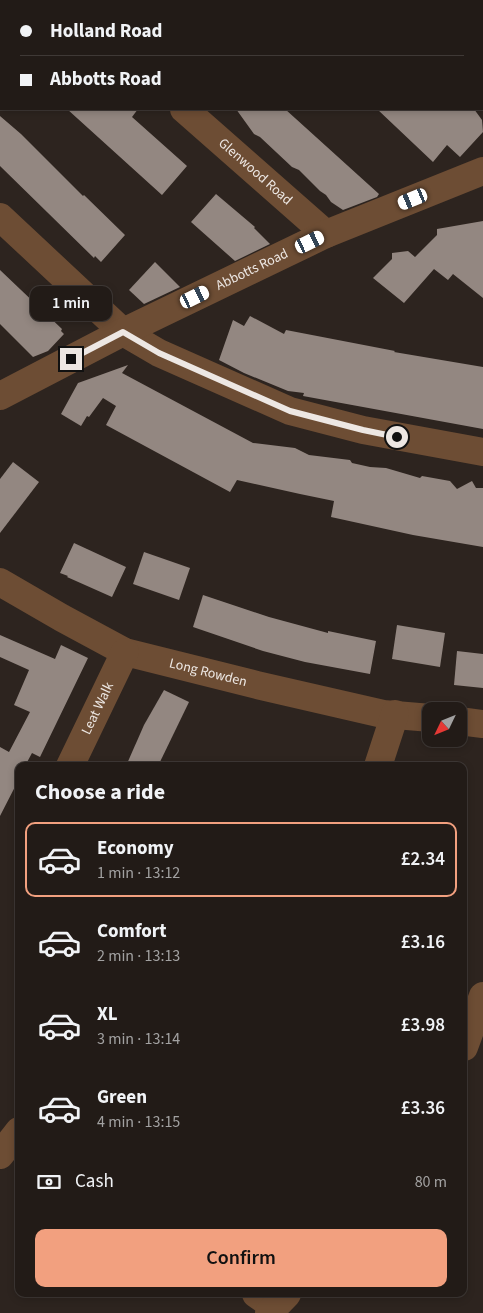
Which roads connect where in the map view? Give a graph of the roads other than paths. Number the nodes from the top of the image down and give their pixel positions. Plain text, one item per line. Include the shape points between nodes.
1 (185, 110) edge
2 (483, 171) edge
3 (0, 217) edge
4 (326, 234) junction
5 (123, 332) junction
6 (0, 395) edge
7 (483, 452) edge
8 (0, 582) edge
9 (124, 652) junction
10 (395, 714) junction
11 (422, 717) edge
12 (468, 722) edge
13 (483, 724) edge
14 (72, 762) edge
15 (379, 762) edge
16 (483, 996) edge
17 (467, 1039) edge
18 (15, 1135) edge
19 (0, 1156) edge

1 - 4 street, Glenwood Road
2 - 4 street, Abbotts Road
3 - 5 street
4 - 5 street, Abbotts Road
5 - 6 street, Abbotts Road
5 - 7 street via 159,353 290,411 363,430
8 - 9 street, Long Rowden
9 - 10 street, Long Rowden via 383,714
9 - 14 street, Leat Walk
10 - 11 street, Long Rowden
10 - 15 street
12 - 13 street
16 - 17 street
18 - 19 street

